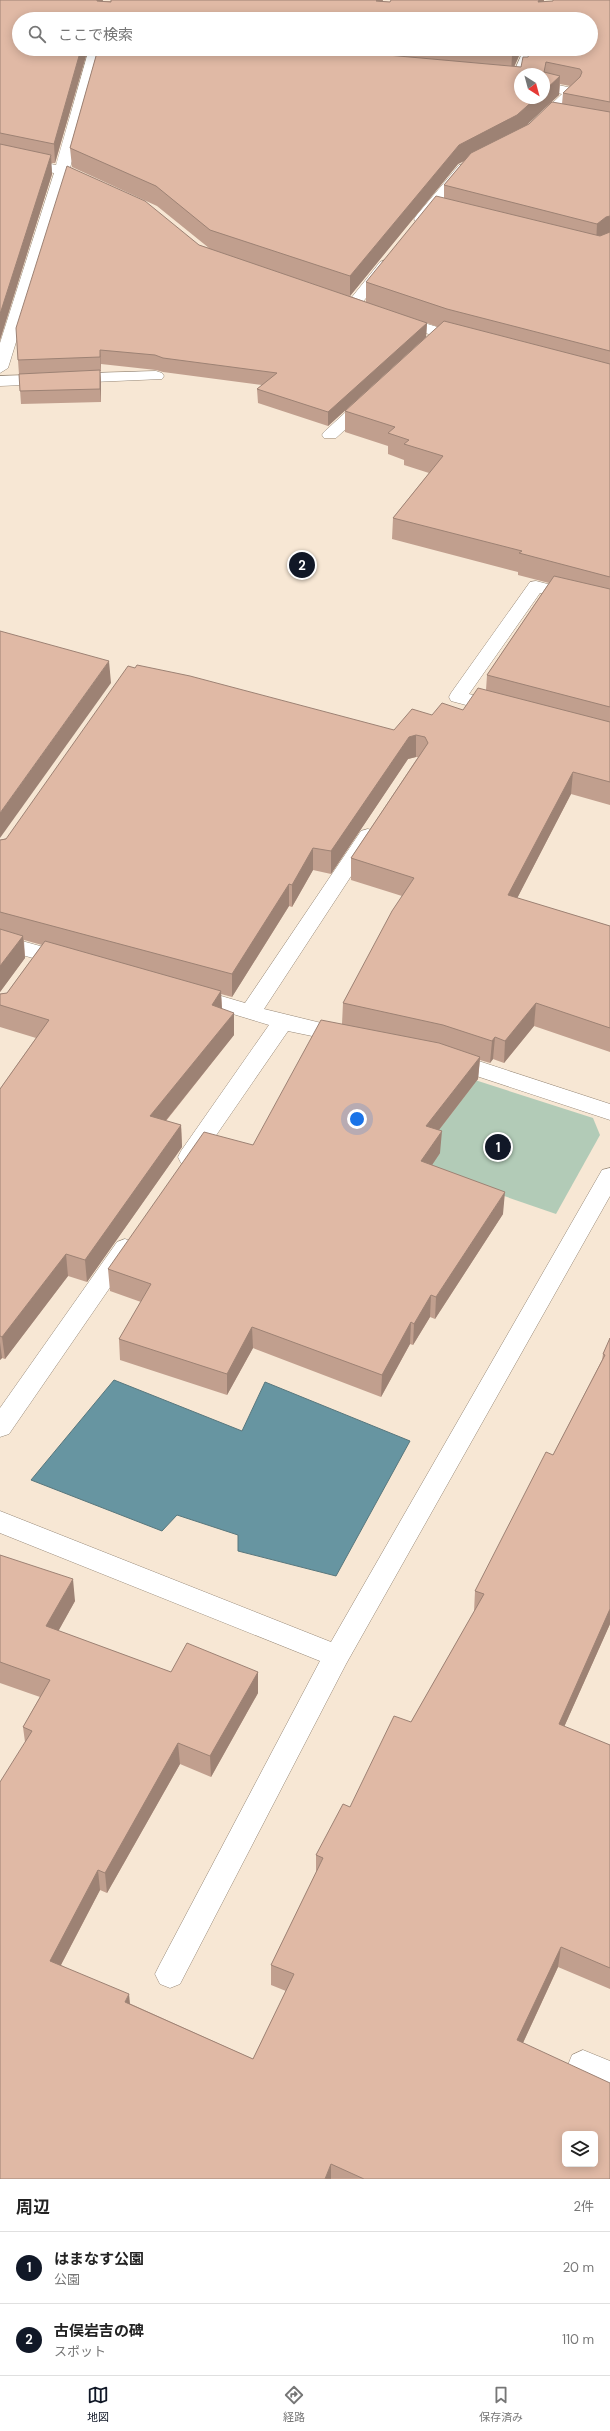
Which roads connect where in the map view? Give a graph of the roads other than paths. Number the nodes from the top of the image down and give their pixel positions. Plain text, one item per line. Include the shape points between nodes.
1 (94, 56) edge
2 (369, 56) edge
3 (528, 56) edge
4 (523, 68) edge
5 (397, 69) edge
6 (501, 79) edge
7 (514, 81) edge
8 (550, 87) edge
9 (547, 115) junction
10 (563, 118) edge
11 (527, 134) edge
12 (0, 158) edge
13 (477, 162) edge
14 (62, 170) junction
15 (103, 188) edge
16 (430, 208) junction
17 (445, 212) edge
18 (411, 232) edge
19 (392, 256) edge
20 (338, 300) edge
21 (353, 305) junction
22 (368, 310) edge
23 (382, 315) edge
24 (479, 344) edge
25 (0, 368) edge
26 (156, 376) dead end
27 (0, 381) edge
28 (376, 393) edge
29 (330, 436) dead end
30 (610, 605) edge
31 (519, 713) edge
32 (377, 822) edge
33 (0, 942) edge
34 (42, 953) junction
35 (87, 966) edge
36 (28, 972) edge
37 (176, 990) edge
38 (251, 1011) junction
39 (283, 1022) junction
40 (366, 1040) edge
41 (434, 1055) edge
42 (610, 1112) edge
43 (178, 1172) edge
44 (610, 1176) edge
45 (137, 1231) edge
46 (0, 1427) edge
47 (0, 1522) edge
48 (337, 1656) junction
49 (170, 1974) dead end
50 (583, 2065) dead end
51 (610, 2076) edge

1 - 14 street
2 - 5 street via 365,66
3 - 4 street
6 - 7 street
8 - 9 street via 572,92
9 - 10 street
9 - 11 street
12 - 14 street
13 - 16 street via 464,168
14 - 15 street
14 - 25 street
16 - 17 street
16 - 18 street
19 - 21 street
20 - 21 street
21 - 22 street
23 - 24 street via 434,339
26 - 27 street
28 - 29 street
30 - 31 street via 536,586 458,697
32 - 38 street
33 - 34 street
34 - 35 street
34 - 36 street
37 - 38 street
38 - 39 street
39 - 40 street
39 - 43 street
41 - 42 street
44 - 48 street
45 - 46 street
47 - 48 street
48 - 49 street
50 - 51 street

